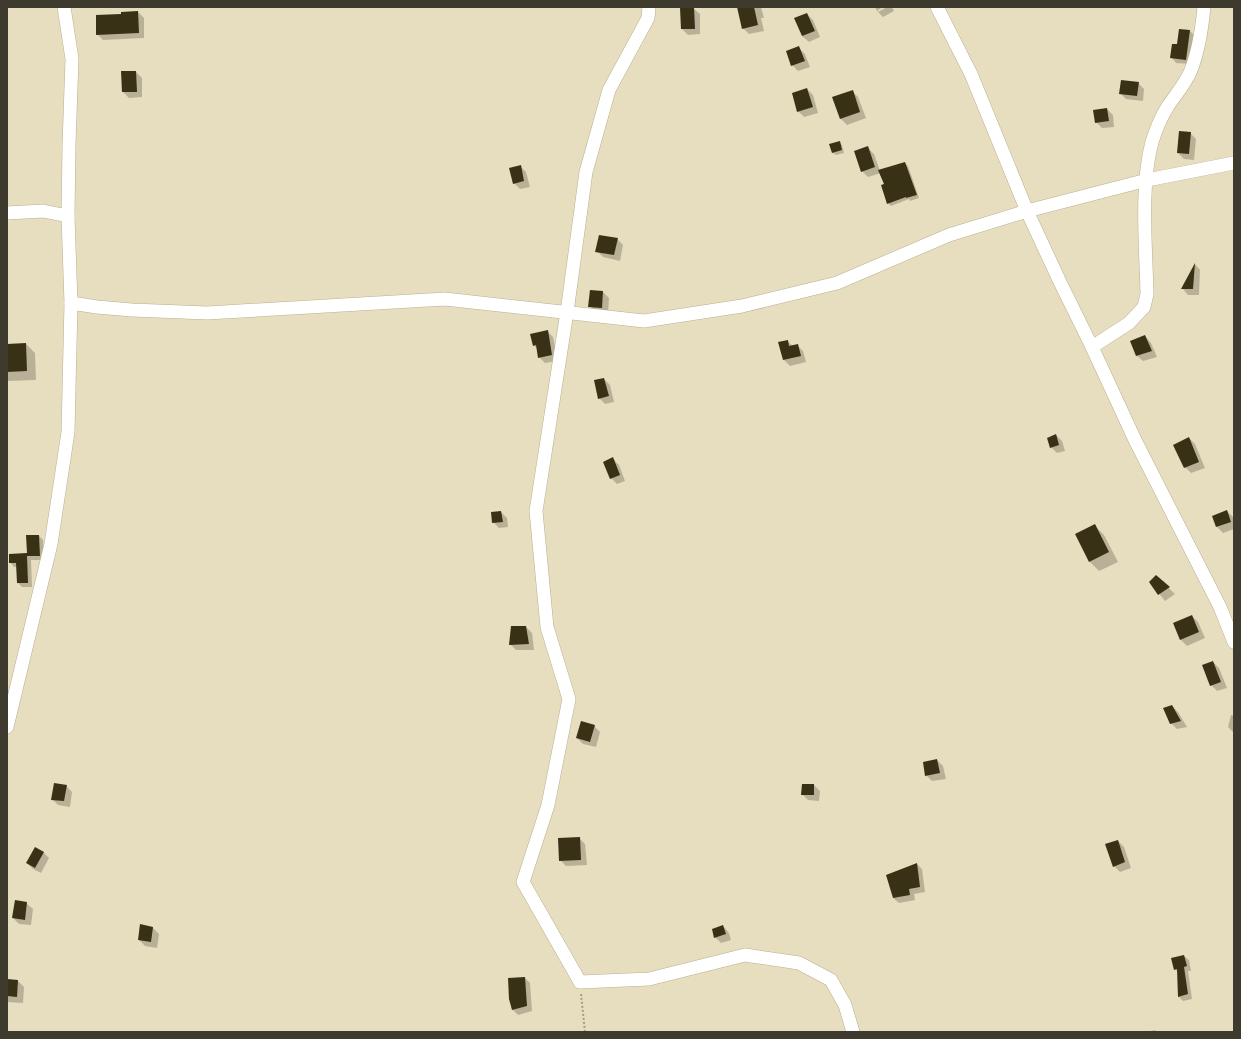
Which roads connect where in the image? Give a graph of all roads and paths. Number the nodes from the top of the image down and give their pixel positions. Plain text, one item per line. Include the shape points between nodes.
1 (64, 7) edge
2 (649, 7) edge
3 (937, 7) edge
4 (1204, 7) edge
5 (1234, 163) edge
6 (1147, 180) junction
7 (1027, 211) junction
8 (7, 213) edge
9 (68, 216) junction
10 (71, 303) junction
11 (567, 312) junction
12 (1092, 347) junction
13 (1234, 642) edge
14 (7, 727) edge
15 (580, 982) junction
16 (585, 1032) edge
17 (853, 1032) edge

1 - 9 street via 72,59
2 - 11 street via 648,18 609,90 586,172
3 - 7 street via 971,74
4 - 6 street via 1192,70 1158,125 1148,159
5 - 6 street
6 - 7 street
6 - 12 street via 1147,294 1144,307 1129,323
7 - 11 street via 949,235 837,284 742,306 644,321
7 - 12 street
8 - 9 street via 42,211
9 - 10 street
10 - 11 street via 132,310 207,313 445,299
10 - 14 street via 68,432 51,544
11 - 15 street via 536,510 547,627 570,699 548,805 524,882
12 - 13 street via 1135,440 1220,607
15 - 16 path
15 - 17 street via 650,979 745,955 799,963 831,980 845,1005

